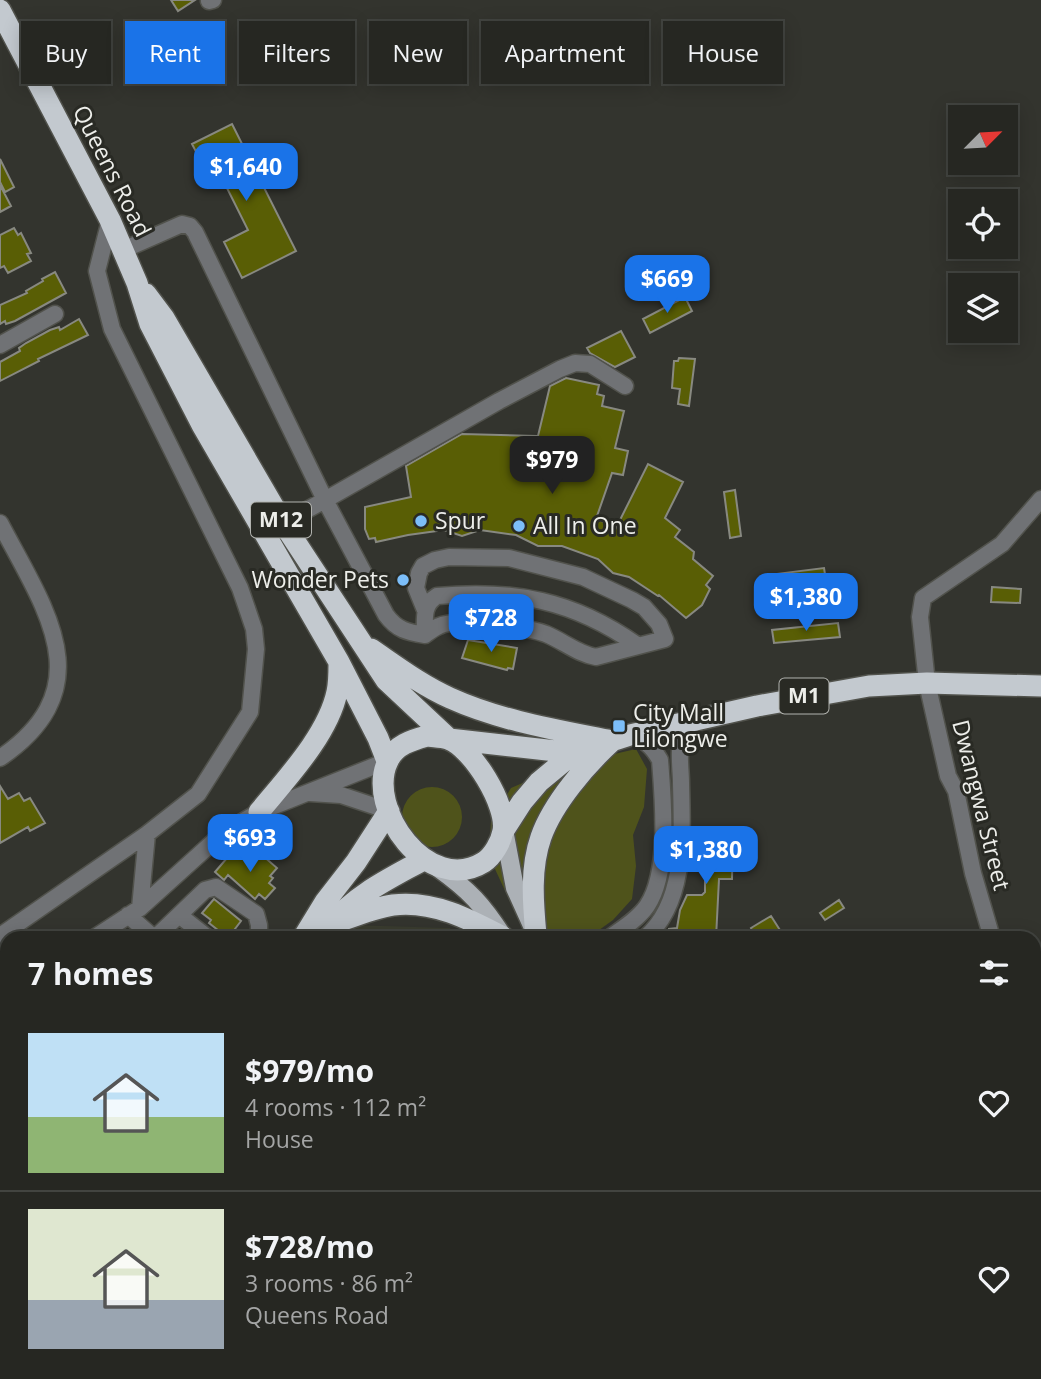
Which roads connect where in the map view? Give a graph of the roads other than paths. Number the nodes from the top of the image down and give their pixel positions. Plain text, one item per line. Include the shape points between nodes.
1 (0, 10) edge
2 (110, 220) junction
3 (123, 250) junction
4 (137, 283) junction
5 (55, 314) dead end
6 (0, 345) edge
7 (625, 386) dead end
8 (326, 499) junction
9 (1041, 499) edge
10 (0, 523) edge
11 (284, 523) junction
12 (425, 610) junction
13 (425, 635) junction
14 (361, 642) junction
15 (637, 645) junction
16 (339, 662) junction
17 (927, 683) junction
18 (1041, 686) edge
19 (702, 718) junction
20 (621, 738) junction
21 (449, 739) junction
22 (573, 753) junction
23 (0, 758) edge
24 (387, 761) junction
25 (304, 793) junction
26 (388, 811) junction
27 (259, 812) junction
28 (504, 830) junction
29 (147, 834) junction
30 (431, 864) junction
31 (134, 912) junction
32 (179, 915) junction
33 (7, 931) edge
34 (105, 931) edge
35 (149, 931) edge
36 (162, 931) edge
37 (199, 931) edge
38 (259, 931) edge
39 (307, 931) edge
40 (328, 931) edge
41 (329, 931) edge
42 (490, 931) edge
43 (499, 931) edge
44 (535, 931) edge
45 (537, 931) edge
46 (618, 931) edge
47 (651, 931) edge
48 (990, 931) edge

1 - 2 highway, Queens Road / M12
2 - 3 highway, Queens Road / M12
2 - 29 street via 97,271 112,329 240,589 256,649 250,712 198,794
3 - 4 highway, Queens Road / M12
3 - 8 street via 182,224 190,226
4 - 11 highway, M12 via 164,318
4 - 16 highway, M12 via 150,324 202,425
5 - 6 street
7 - 8 street via 590,364 575,363
8 - 11 street
8 - 13 street via 386,615 397,627
9 - 17 street, Dwangwa Street via 1002,544 923,598 920,617
10 - 23 street via 49,619 58,675 45,716 16,748
11 - 14 highway, M12
12 - 13 street
12 - 15 street via 437,596 492,593 531,597 590,618
12 - 15 street via 416,588 423,566 449,557 509,558 583,577 644,607 665,639
13 - 15 street via 440,624 480,623 546,634 596,657
14 - 20 highway via 411,677 471,707 535,726
14 - 21 highway, M12 via 386,680
16 - 24 highway, M12
16 - 27 highway via 338,691 329,716
17 - 18 highway, M1
17 - 19 highway, M1 via 835,690
17 - 48 street, Dwangwa Street
19 - 20 highway, M1
19 - 47 street via 687,728 681,746 678,872 662,918
20 - 22 highway, M1
20 - 45 highway via 579,777 541,837 533,893
20 - 46 street via 642,739 660,760 662,853 647,907
21 - 22 highway, M1
21 - 24 highway via 427,736 409,741
21 - 28 highway, M12 via 468,753 495,793
22 - 28 highway, M1 via 539,782
24 - 25 street
24 - 26 highway, M12
25 - 26 street via 341,795
25 - 27 street
26 - 30 highway, M12 via 401,836
26 - 39 highway
27 - 31 street via 223,833
28 - 30 highway via 495,850 477,866 461,869
28 - 44 main road via 515,888
29 - 31 street
29 - 33 street
30 - 40 highway via 366,892 344,909
30 - 43 main road via 465,887
31 - 34 street
31 - 35 street
32 - 36 street
32 - 37 street
32 - 38 street via 205,890 216,887 256,914
41 - 42 highway via 393,905 425,905

